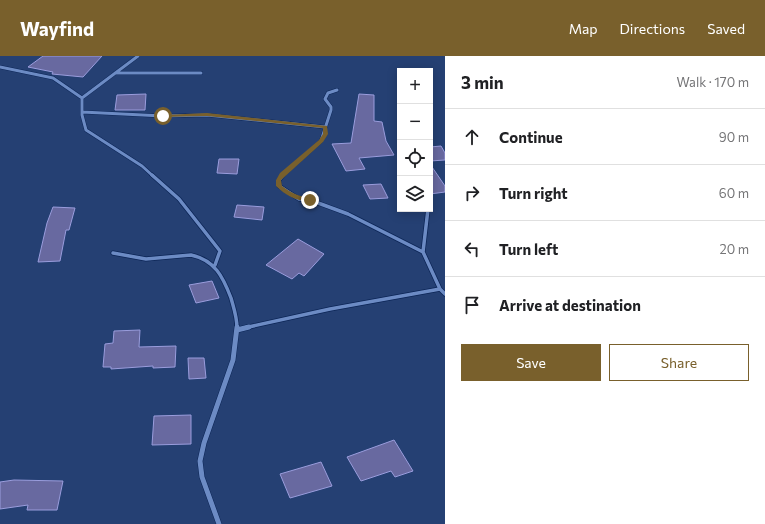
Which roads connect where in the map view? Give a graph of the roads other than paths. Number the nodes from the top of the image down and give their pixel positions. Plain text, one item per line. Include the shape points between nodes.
1 (138, 56) edge
2 (0, 68) edge
3 (115, 73) junction
4 (201, 73) dead end
5 (337, 90) dead end
6 (82, 98) junction
7 (82, 112) junction
8 (325, 127) junction
9 (428, 212) edge
10 (423, 252) junction
11 (113, 253) dead end
12 (215, 265) junction
13 (440, 289) junction
14 (445, 294) edge
15 (237, 330) junction
16 (219, 524) edge

1 - 3 street
2 - 6 street via 54,78
3 - 4 street
3 - 6 street
5 - 8 street via 328,93 325,99 332,107
6 - 7 street
7 - 8 street via 163,116 207,115
7 - 12 street via 86,130 142,166 179,199 220,251
8 - 10 street via 321,141 282,174 279,186 299,199 310,200 348,214
9 - 10 street
10 - 13 street
11 - 12 street via 144,259 196,255
12 - 15 street via 227,287 237,317
13 - 14 street
13 - 15 street via 330,309
15 - 16 street via 233,365 200,461 202,477

